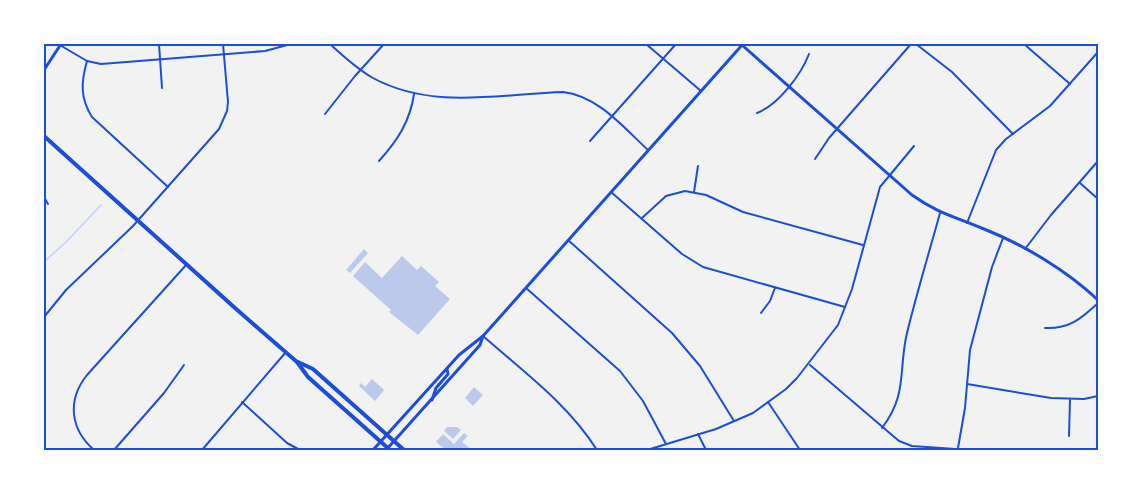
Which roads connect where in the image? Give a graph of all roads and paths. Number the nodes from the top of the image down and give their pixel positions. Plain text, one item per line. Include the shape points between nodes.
1 (60, 44) edge
2 (159, 44) edge
3 (223, 44) edge
4 (291, 44) edge
5 (330, 44) edge
6 (384, 44) edge
7 (646, 44) edge
8 (676, 44) edge
9 (742, 44) edge
10 (911, 44) edge
11 (916, 44) edge
12 (1024, 44) edge
13 (1098, 52) edge
14 (224, 54) junction
15 (809, 54) dead end
16 (663, 59) junction
17 (160, 60) junction
18 (87, 61) junction
19 (44, 70) edge
20 (360, 70) junction
21 (1070, 84) junction
22 (788, 86) junction
23 (162, 88) dead end
24 (700, 91) junction
25 (414, 94) junction
26 (757, 113) dead end
27 (325, 114) dead end
28 (612, 117) junction
29 (837, 129) junction
30 (1013, 134) junction
31 (44, 135) edge
32 (590, 141) dead end
33 (914, 146) dead end
34 (648, 150) junction
35 (815, 159) dead end
36 (379, 161) dead end
37 (1098, 161) edge
38 (698, 166) dead end
39 (889, 175) junction
40 (1080, 183) junction
41 (168, 187) junction
42 (611, 192) junction
43 (694, 192) junction
44 (44, 197) edge
45 (1098, 199) edge
46 (48, 204) dead end
47 (940, 213) junction
48 (642, 218) junction
49 (138, 220) junction
50 (967, 223) junction
51 (1003, 237) junction
52 (568, 240) junction
53 (864, 245) junction
54 (1025, 249) junction
55 (187, 264) junction
56 (526, 288) junction
57 (775, 288) junction
58 (1098, 302) edge
59 (845, 307) junction
60 (761, 314) dead end
61 (44, 317) edge
62 (1045, 328) dead end
63 (483, 336) junction
64 (286, 352) junction
65 (297, 362) junction
66 (809, 364) junction
67 (184, 365) dead end
68 (447, 369) junction
69 (967, 384) junction
70 (1098, 396) edge
71 (1070, 399) junction
72 (431, 401) junction
73 (242, 402) junction
74 (768, 402) junction
75 (734, 421) junction
76 (882, 429) junction
77 (698, 434) junction
78 (387, 436) junction
79 (1069, 436) dead end
80 (381, 442) junction
81 (394, 442) junction
82 (666, 444) junction
83 (958, 448) junction
84 (927, 449) edge
85 (94, 450) edge
86 (114, 450) edge
87 (202, 450) edge
88 (300, 450) edge
89 (373, 450) edge
90 (388, 450) edge
91 (404, 450) edge
92 (597, 450) edge
93 (648, 450) edge
94 (706, 450) edge
95 (800, 450) edge
96 (970, 450) edge

1 - 18 street
1 - 19 main road
2 - 17 street
3 - 14 street
4 - 14 street via 273,50
5 - 20 street
6 - 20 street
7 - 16 street
8 - 16 street
9 - 22 main road
9 - 24 main road
10 - 29 street
11 - 30 street via 952,72
12 - 21 street
13 - 21 street
14 - 17 street
14 - 41 street via 228,102 223,122
15 - 22 street via 803,69
16 - 24 street
16 - 28 street
17 - 18 street via 101,64
17 - 23 street
18 - 41 street via 82,89 84,104 92,117
20 - 25 street
20 - 27 street
21 - 30 street via 1050,106
22 - 26 street via 772,105
22 - 29 main road
24 - 34 main road
25 - 28 street via 453,98 572,93 592,100
25 - 36 street via 405,125
28 - 32 street
28 - 34 street
29 - 35 street
29 - 39 main road
30 - 50 street via 992,156
31 - 49 main road
33 - 39 street
34 - 42 main road
37 - 40 street
38 - 43 street
39 - 47 main road
39 - 53 street via 877,196
40 - 45 street
40 - 54 street
41 - 49 street
42 - 48 street
42 - 52 main road
43 - 48 street via 666,196
43 - 53 street via 743,212
44 - 46 street
47 - 50 main road
47 - 76 street via 907,332 898,401
48 - 57 street via 682,254 703,267
49 - 55 main road
49 - 61 street
50 - 51 main road
51 - 54 main road
51 - 69 street via 973,337
52 - 56 main road
52 - 75 street via 672,333 700,366
53 - 59 street
54 - 58 main road via 1071,278
55 - 64 main road
55 - 85 street via 77,391 74,421 81,437
56 - 63 main road
56 - 82 street via 620,371 643,401
57 - 59 street
57 - 60 street
58 - 62 street via 1070,326
59 - 66 street via 834,332
63 - 68 main road
63 - 72 main road via 480,345
63 - 92 street via 560,403
64 - 65 main road
64 - 73 street
65 - 78 main road via 313,369
65 - 80 main road via 308,377
66 - 74 street
66 - 76 street
67 - 86 street
68 - 72 main road via 448,374
68 - 78 main road
69 - 71 street
69 - 83 street
70 - 71 street
71 - 79 street
72 - 81 main road
73 - 87 street
73 - 88 street
74 - 75 street
74 - 95 street
75 - 77 street
76 - 84 street via 903,443
77 - 82 street
77 - 94 street
78 - 80 main road
78 - 81 main road
80 - 89 main road
80 - 90 main road
81 - 90 main road
81 - 91 main road
82 - 93 street
83 - 84 street
83 - 96 street

